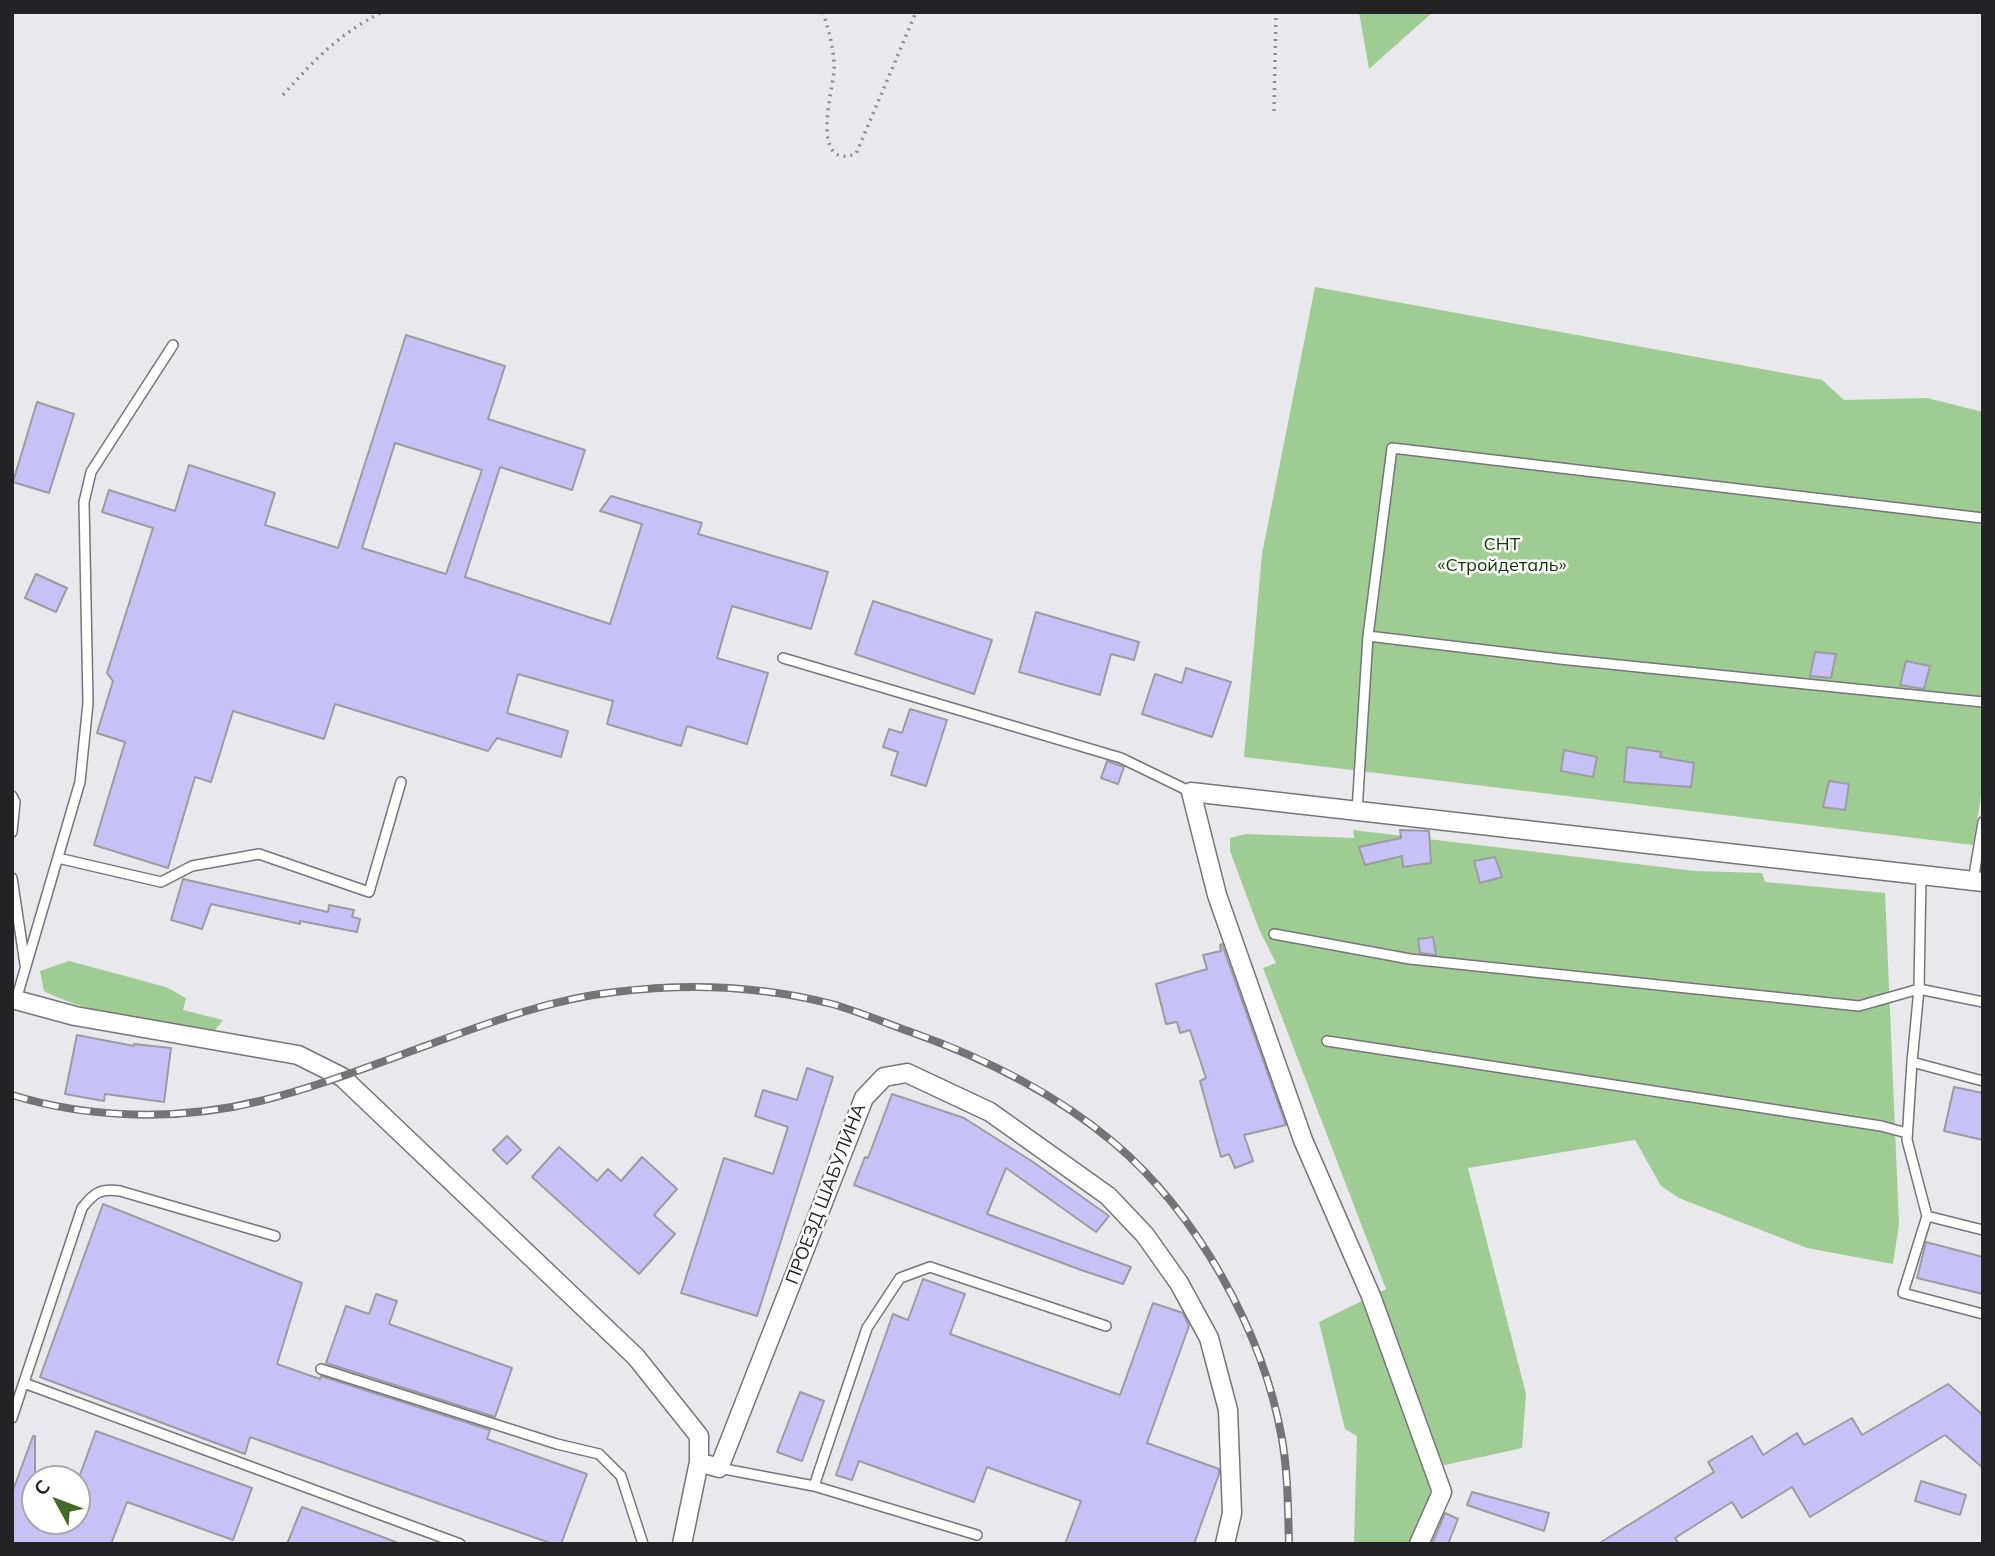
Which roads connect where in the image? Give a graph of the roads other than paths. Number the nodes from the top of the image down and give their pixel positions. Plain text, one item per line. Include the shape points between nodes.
1 (173, 345) dead end
2 (1983, 518) edge
3 (1368, 636) junction
4 (783, 658) dead end
5 (1983, 702) edge
6 (401, 782) dead end
7 (1191, 792) junction
8 (12, 796) edge
9 (1357, 811) junction
10 (1983, 822) edge
11 (12, 832) edge
12 (58, 858) junction
13 (1921, 876) junction
14 (12, 878) edge
15 (1978, 881) edge
16 (1274, 934) dead end
17 (25, 969) junction
18 (1919, 989) junction
19 (14, 999) edge
20 (1983, 1002) edge
21 (1327, 1041) dead end
22 (1912, 1062) junction
23 (1983, 1081) edge
24 (1907, 1133) junction
25 (1927, 1216) junction
26 (1983, 1230) edge
27 (275, 1236) dead end
28 (1983, 1314) edge
29 (1105, 1326) dead end
30 (321, 1369) dead end
31 (24, 1383) junction
32 (12, 1418) edge
33 (699, 1462) junction
34 (719, 1468) junction
35 (814, 1486) junction
36 (977, 1535) dead end
37 (460, 1544) edge
38 (642, 1544) edge
39 (682, 1544) edge
40 (1225, 1544) edge
41 (1419, 1544) edge

1 - 12 lane via 91,472 84,502 88,703 80,782
2 - 3 lane via 1392,448
3 - 5 lane
3 - 9 lane
4 - 7 lane via 1121,758
6 - 12 lane via 369,892 259,854 192,866 161,882
7 - 9 street
7 - 41 street via 1217,895 1303,1140 1371,1296 1442,1492
8 - 11 lane
9 - 13 street
10 - 15 lane
12 - 17 lane
13 - 15 street
13 - 18 lane
14 - 17 lane
16 - 18 lane via 1410,959 1859,1006
17 - 19 lane
18 - 20 lane
18 - 22 lane
19 - 33 street via 75,1016 298,1055 342,1077 636,1357 699,1436
21 - 24 lane
22 - 23 lane
22 - 24 lane
24 - 25 lane
25 - 26 lane
25 - 28 lane via 1903,1293
27 - 31 lane via 120,1191 104,1188 93,1194 82,1208
29 - 35 lane via 930,1268 900,1278 867,1328
30 - 38 lane via 599,1454 621,1476
31 - 32 lane
31 - 37 lane
33 - 34 street
33 - 39 street
34 - 35 lane
34 - 40 street, ПРОЕЗД ШАБУЛИНА via 864,1098 884,1077 907,1073 990,1112 1108,1196 1145,1235 1179,1283 1209,1338 1228,1410 1232,1513
35 - 36 lane

